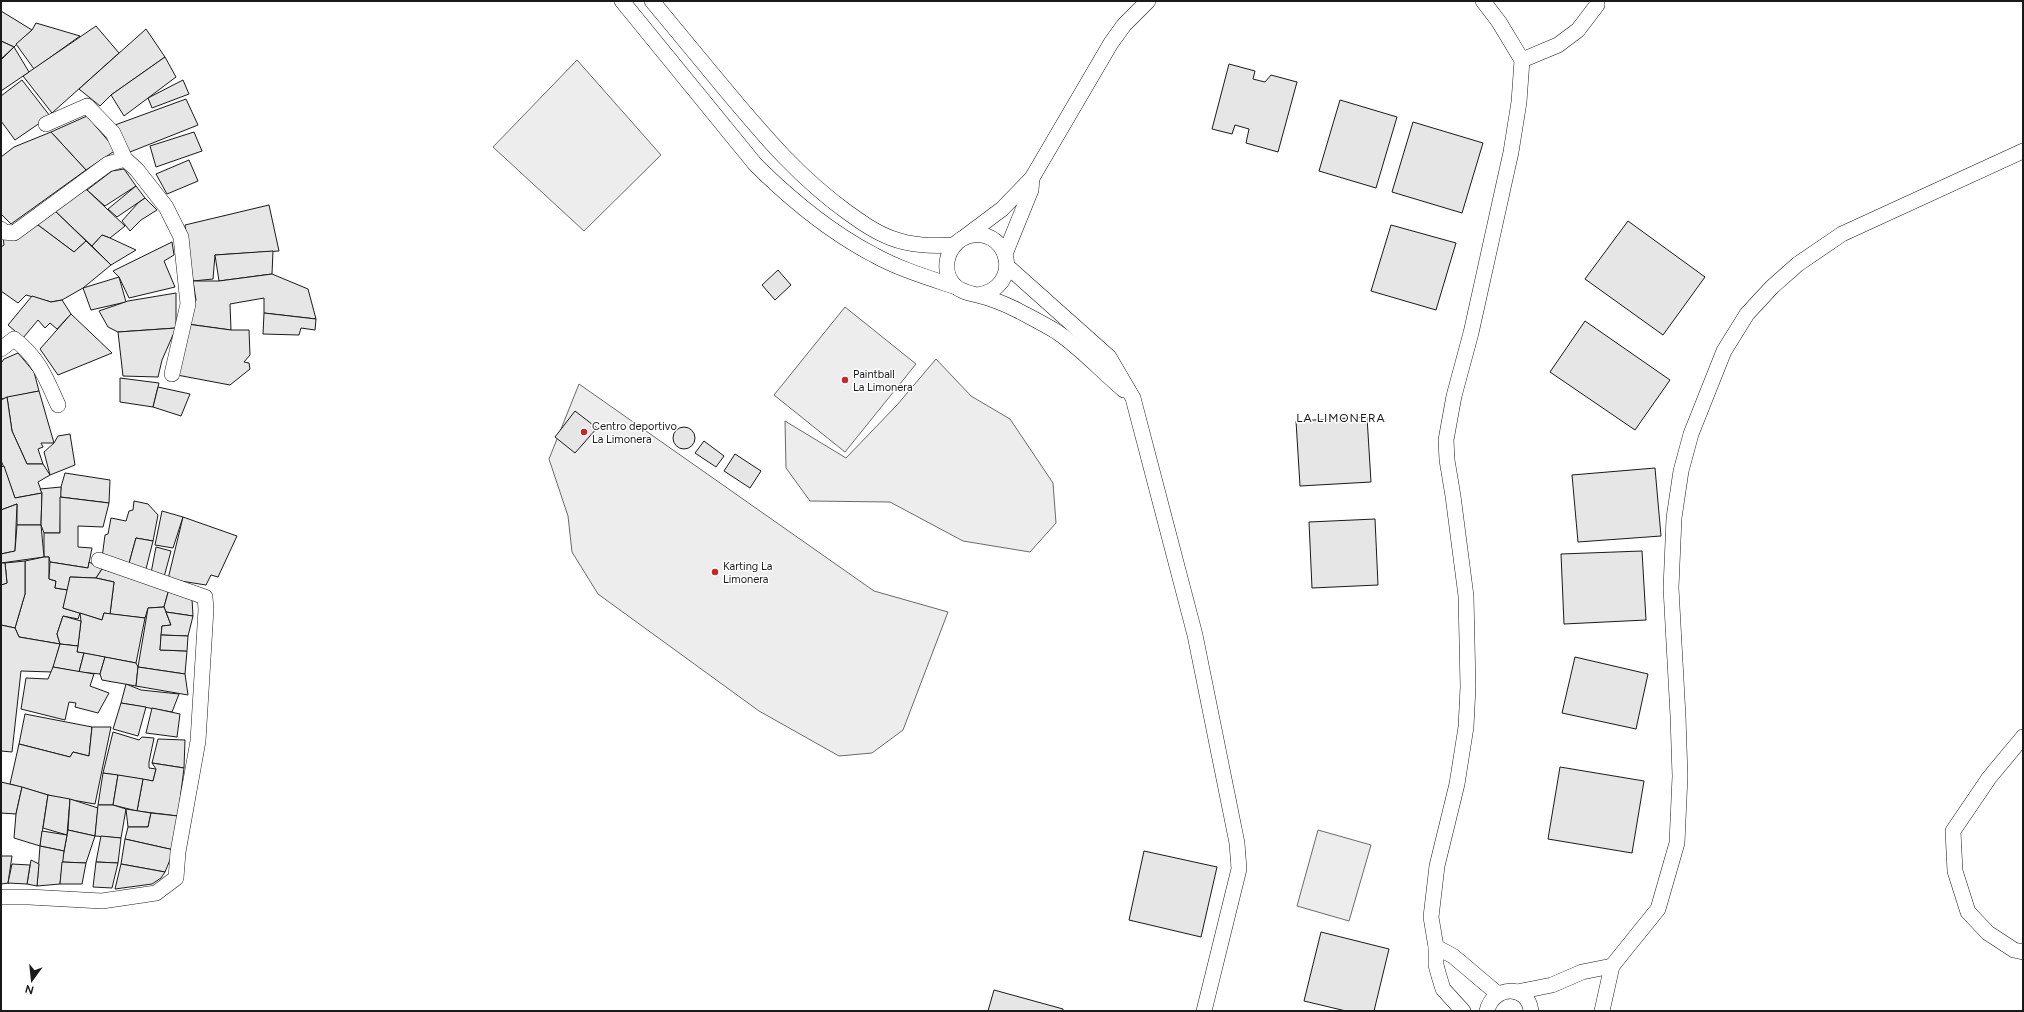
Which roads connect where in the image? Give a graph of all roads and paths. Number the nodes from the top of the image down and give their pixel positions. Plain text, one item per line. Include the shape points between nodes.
1 (622, 1) edge
2 (652, 1) edge
3 (1148, 1) edge
4 (1483, 1) edge
5 (1597, 1) edge
6 (1522, 60) junction
7 (46, 124) dead end
8 (2023, 151) edge
9 (125, 159) junction
10 (1032, 178) junction
11 (1, 229) edge
12 (959, 241) junction
13 (1006, 260) junction
14 (956, 287) junction
15 (978, 295) junction
16 (1, 349) edge
17 (172, 374) dead end
18 (1134, 398) junction
19 (58, 405) dead end
20 (99, 560) dead end
21 (2023, 736) edge
22 (1, 897) edge
23 (1436, 947) junction
24 (2023, 952) edge
25 (1612, 966) junction
26 (1517, 992) junction
27 (1498, 994) junction
28 (1204, 1011) edge
29 (1462, 1011) edge
30 (1487, 1011) edge
31 (1531, 1011) edge
32 (1602, 1011) edge

1 - 14 street via 755,164 778,187 836,232 874,256
2 - 12 street via 773,145 800,174 829,199 875,231 909,244 928,246
3 - 10 street via 1124,24 1111,43
4 - 6 street
5 - 6 street via 1578,30 1558,45
6 - 23 street via 1511,152 1446,440 1466,596 1468,687 1466,727 1457,784 1437,866 1431,916
7 - 9 street via 87,106 112,133
8 - 25 street via 1842,234 1798,264 1772,287 1747,314 1724,350 1691,434 1681,471 1674,525 1671,588 1680,776 1677,843 1658,909
9 - 11 street via 108,164 14,234 3,232
9 - 17 street via 166,207 181,237 188,304
10 - 12 street via 1002,209
10 - 13 street via 1031,190
12 - 13 street via 973,235 992,239 1000,246
12 - 14 street via 947,262 950,280
13 - 15 street via 1005,275 998,286
13 - 18 street via 1109,357
14 - 15 street via 966,293
15 - 18 street via 1015,309 1057,333
16 - 19 street via 14,339 24,346 39,363
18 - 28 street via 1195,635 1237,843 1239,869
20 - 22 street via 204,596 206,609 198,741 178,852 176,878 156,893 102,901
21 - 24 street via 1989,778 1953,831 1955,871 1968,912 1988,933 2014,950
23 - 27 street via 1453,956
23 - 29 street via 1436,965 1443,989
25 - 26 street via 1582,972 1552,985
25 - 32 street
26 - 27 street via 1504,991
26 - 31 street via 1528,1001
27 - 30 street via 1492,998

